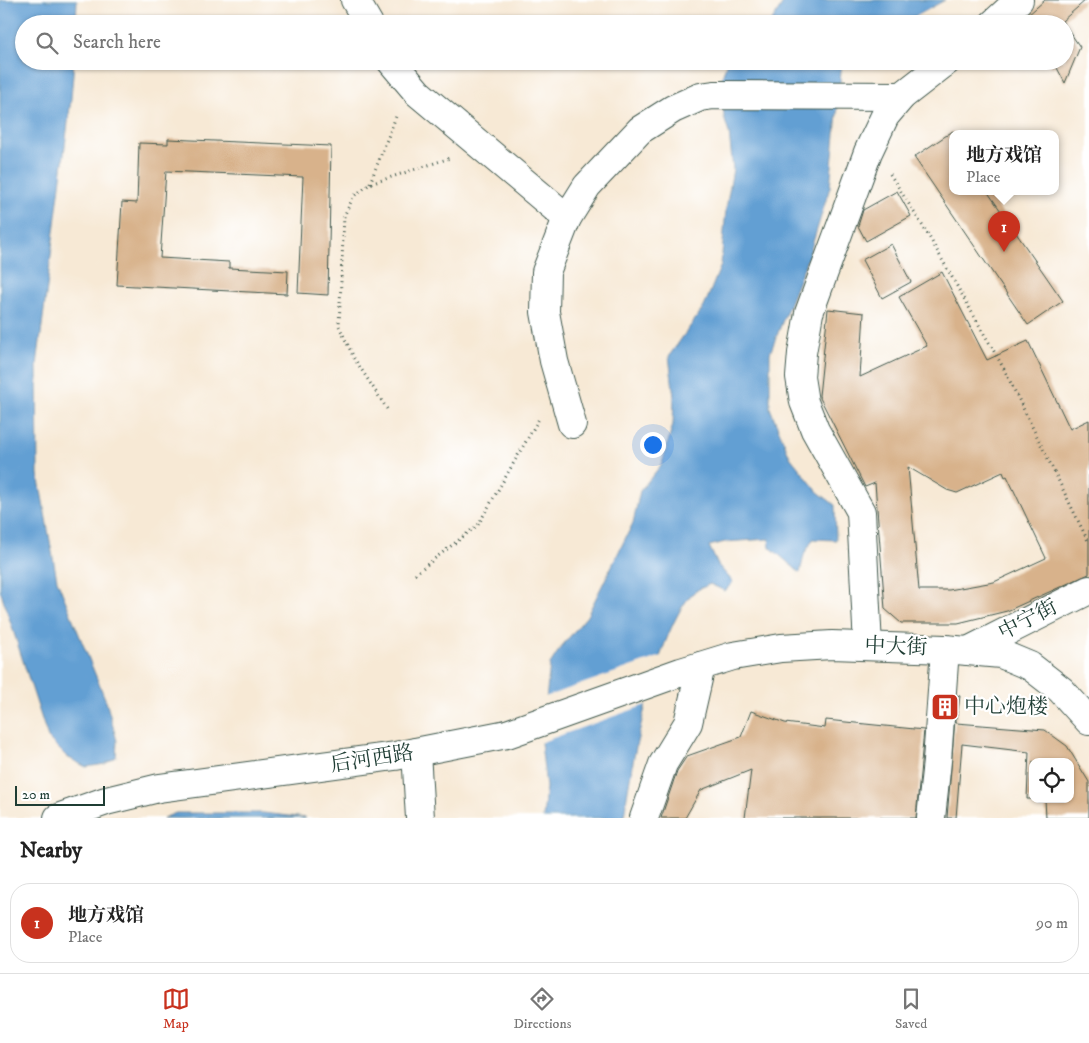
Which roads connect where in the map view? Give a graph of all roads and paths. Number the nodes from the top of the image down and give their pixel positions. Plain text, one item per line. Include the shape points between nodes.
1 (355, 0) edge
2 (1020, 0) edge
3 (364, 15) edge
4 (1003, 15) edge
5 (398, 70) edge
6 (935, 70) edge
7 (409, 84) junction
8 (902, 96) junction
9 (482, 147) junction
10 (868, 152) junction
11 (370, 184) junction
12 (567, 218) junction
13 (559, 382) junction
14 (387, 409) dead end
15 (572, 424) dead end
16 (1089, 543) edge
17 (415, 574) dead end
18 (1089, 590) edge
19 (868, 646) junction
20 (956, 650) junction
21 (691, 669) junction
22 (1089, 721) edge
23 (416, 752) junction
24 (420, 816) edge
25 (58, 818) edge
26 (644, 818) edge
27 (931, 818) edge

1 - 3 street
2 - 4 street
5 - 7 street
6 - 8 street
7 - 9 street
7 - 11 path
8 - 10 street via 885,116
8 - 12 street via 700,97 640,130 587,186
9 - 11 path
9 - 12 street
10 - 16 path via 895,180 942,259 1004,369
10 - 19 street via 809,313 800,377 804,402 815,430 861,512
11 - 14 path via 354,196 344,216 339,326 354,358
12 - 13 street via 546,272 544,312
13 - 15 street
13 - 17 path via 478,526
18 - 20 street, 中宁街
19 - 20 street, 中大街
19 - 21 street, 中大街 via 781,648 733,656
20 - 22 street, 中大街 via 1001,654 1030,666 1062,690
20 - 27 street
21 - 23 street, 后河西路 via 507,734
21 - 26 street via 688,723 663,764
23 - 24 street
23 - 25 street, 后河西路 via 299,771 159,788 106,801

